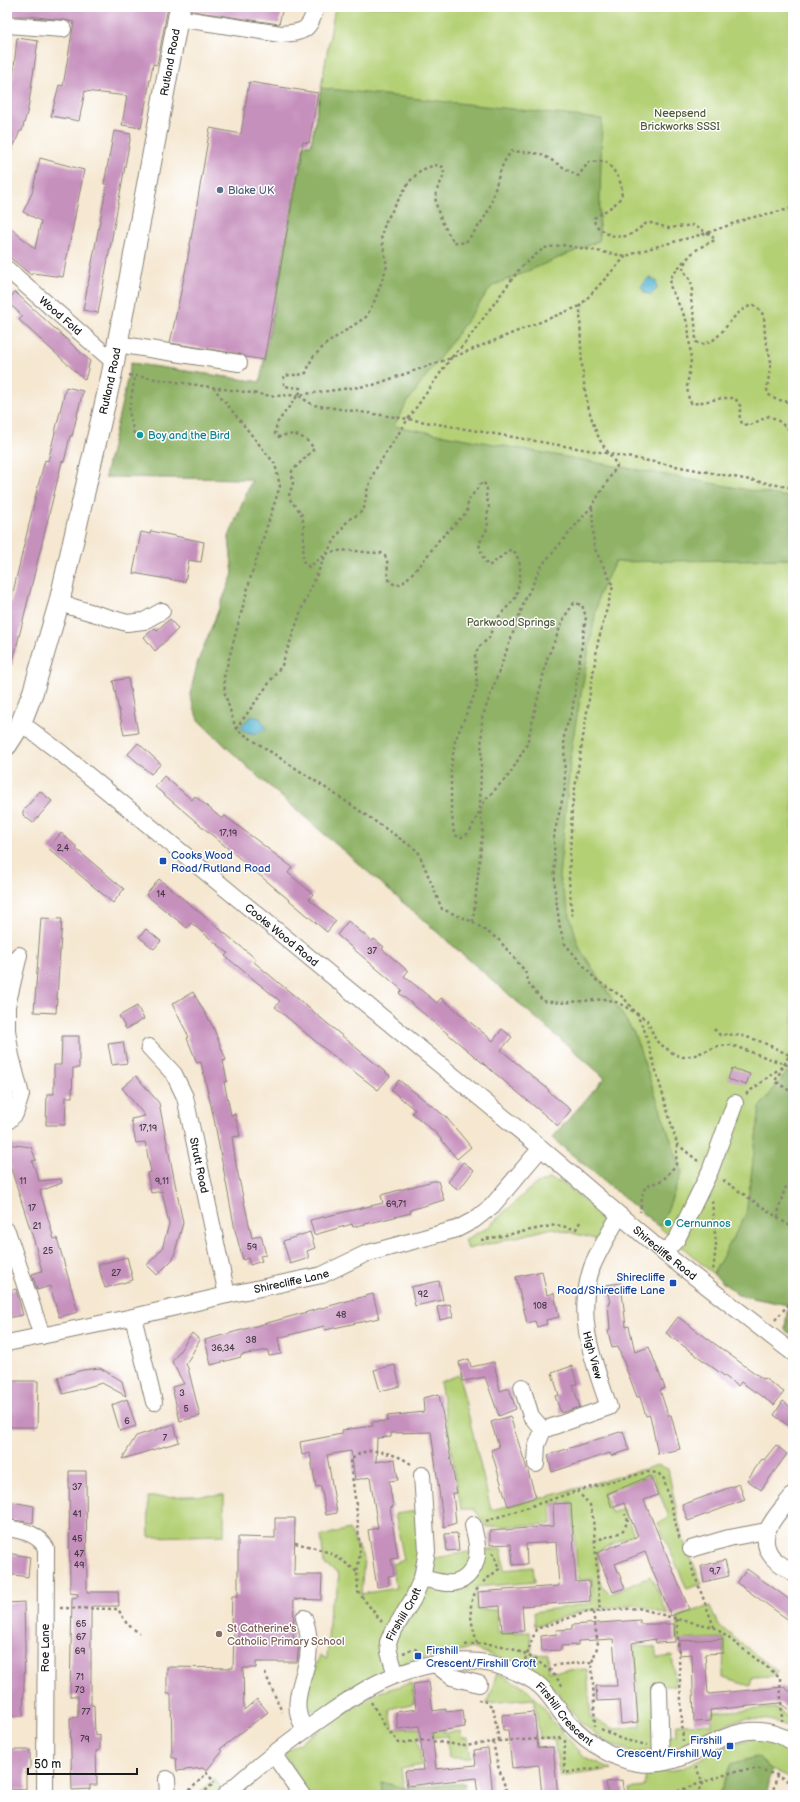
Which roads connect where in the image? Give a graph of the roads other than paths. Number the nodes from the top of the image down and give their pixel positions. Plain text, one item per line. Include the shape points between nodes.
1 (316, 7) edge
2 (178, 13) edge
3 (7, 25) edge
4 (62, 29) dead end
5 (9, 276) edge
6 (115, 360) junction
7 (239, 363) dead end
8 (59, 603) junction
9 (162, 611) dead end
10 (21, 723) junction
11 (7, 745) edge
12 (19, 955) dead end
13 (149, 1047) dead end
14 (735, 1103) road end
15 (7, 1122) edge
16 (541, 1148) junction
17 (625, 1220) junction
18 (7, 1231) edge
19 (664, 1253) junction
20 (227, 1295) junction
21 (133, 1317) junction
22 (42, 1336) junction
23 (7, 1343) edge
24 (793, 1353) edge
25 (522, 1387) dead end
26 (154, 1402) dead end
27 (542, 1430) junction
28 (536, 1464) dead end
29 (422, 1475) road end
30 (793, 1495) edge
31 (473, 1526) road end
32 (7, 1528) edge
33 (766, 1531) junction
34 (691, 1549) road end
35 (793, 1573) edge
36 (422, 1578) junction
37 (304, 1618) dead end
38 (435, 1664) junction
39 (396, 1675) junction
40 (479, 1684) dead end
41 (659, 1689) dead end
42 (306, 1730) junction
43 (788, 1739) edge
44 (274, 1755) junction
45 (661, 1762) junction
46 (167, 1779) dead end
47 (45, 1795) edge
48 (168, 1795) edge
49 (225, 1795) edge
50 (302, 1795) edge

1 - 2 street via 311,23 305,29 281,34
2 - 6 main road, Rutland Road
3 - 4 street
5 - 6 street, Wood Fold
6 - 7 street
6 - 8 main road, Rutland Road
8 - 9 street via 127,623 144,621
8 - 10 main road, Rutland Road via 41,669
10 - 11 main road, Rutland Road
10 - 16 street, Cooks Wood Road via 61,753
12 - 15 street via 7,1006 7,1030 21,1096 15,1114
13 - 20 street, Strutt Road via 174,1074 185,1096
14 - 19 street via 710,1171 677,1238
16 - 17 street, Shirecliffe Road
16 - 20 street, Shirecliffe Lane via 492,1206 457,1229 365,1254 322,1275
17 - 19 street, Shirecliffe Road
17 - 27 street, High View via 593,1266 584,1301 590,1352 609,1407
18 - 22 street
19 - 24 street, Shirecliffe Road
20 - 21 street, Shirecliffe Lane
21 - 22 street, Shirecliffe Lane
21 - 26 street
22 - 23 street, Shirecliffe Lane
25 - 27 street via 531,1416
27 - 28 street via 537,1445
29 - 36 street, Firshill Croft via 427,1550
30 - 33 street
31 - 36 street, Firshill Croft via 478,1549 475,1564 468,1576 460,1582 452,1583
32 - 47 street, Roe Lane via 29,1533 42,1540 46,1548
33 - 34 street
33 - 35 street via 767,1548 774,1558
36 - 39 street, Firshill Croft via 388,1642
37 - 42 street via 309,1632 308,1657 297,1702 297,1715
38 - 39 street, Firshill Crescent
38 - 40 street via 452,1677
38 - 45 street, Firshill Crescent via 482,1661 520,1673 539,1685 576,1731 592,1743 612,1754 638,1763
39 - 42 street, Firshill Crescent via 364,1691
41 - 45 street
42 - 44 street, Firshill Crescent
43 - 45 street, Firshill Crescent via 763,1730 745,1730
44 - 49 street, Firshill Crescent
44 - 50 street
46 - 48 street

